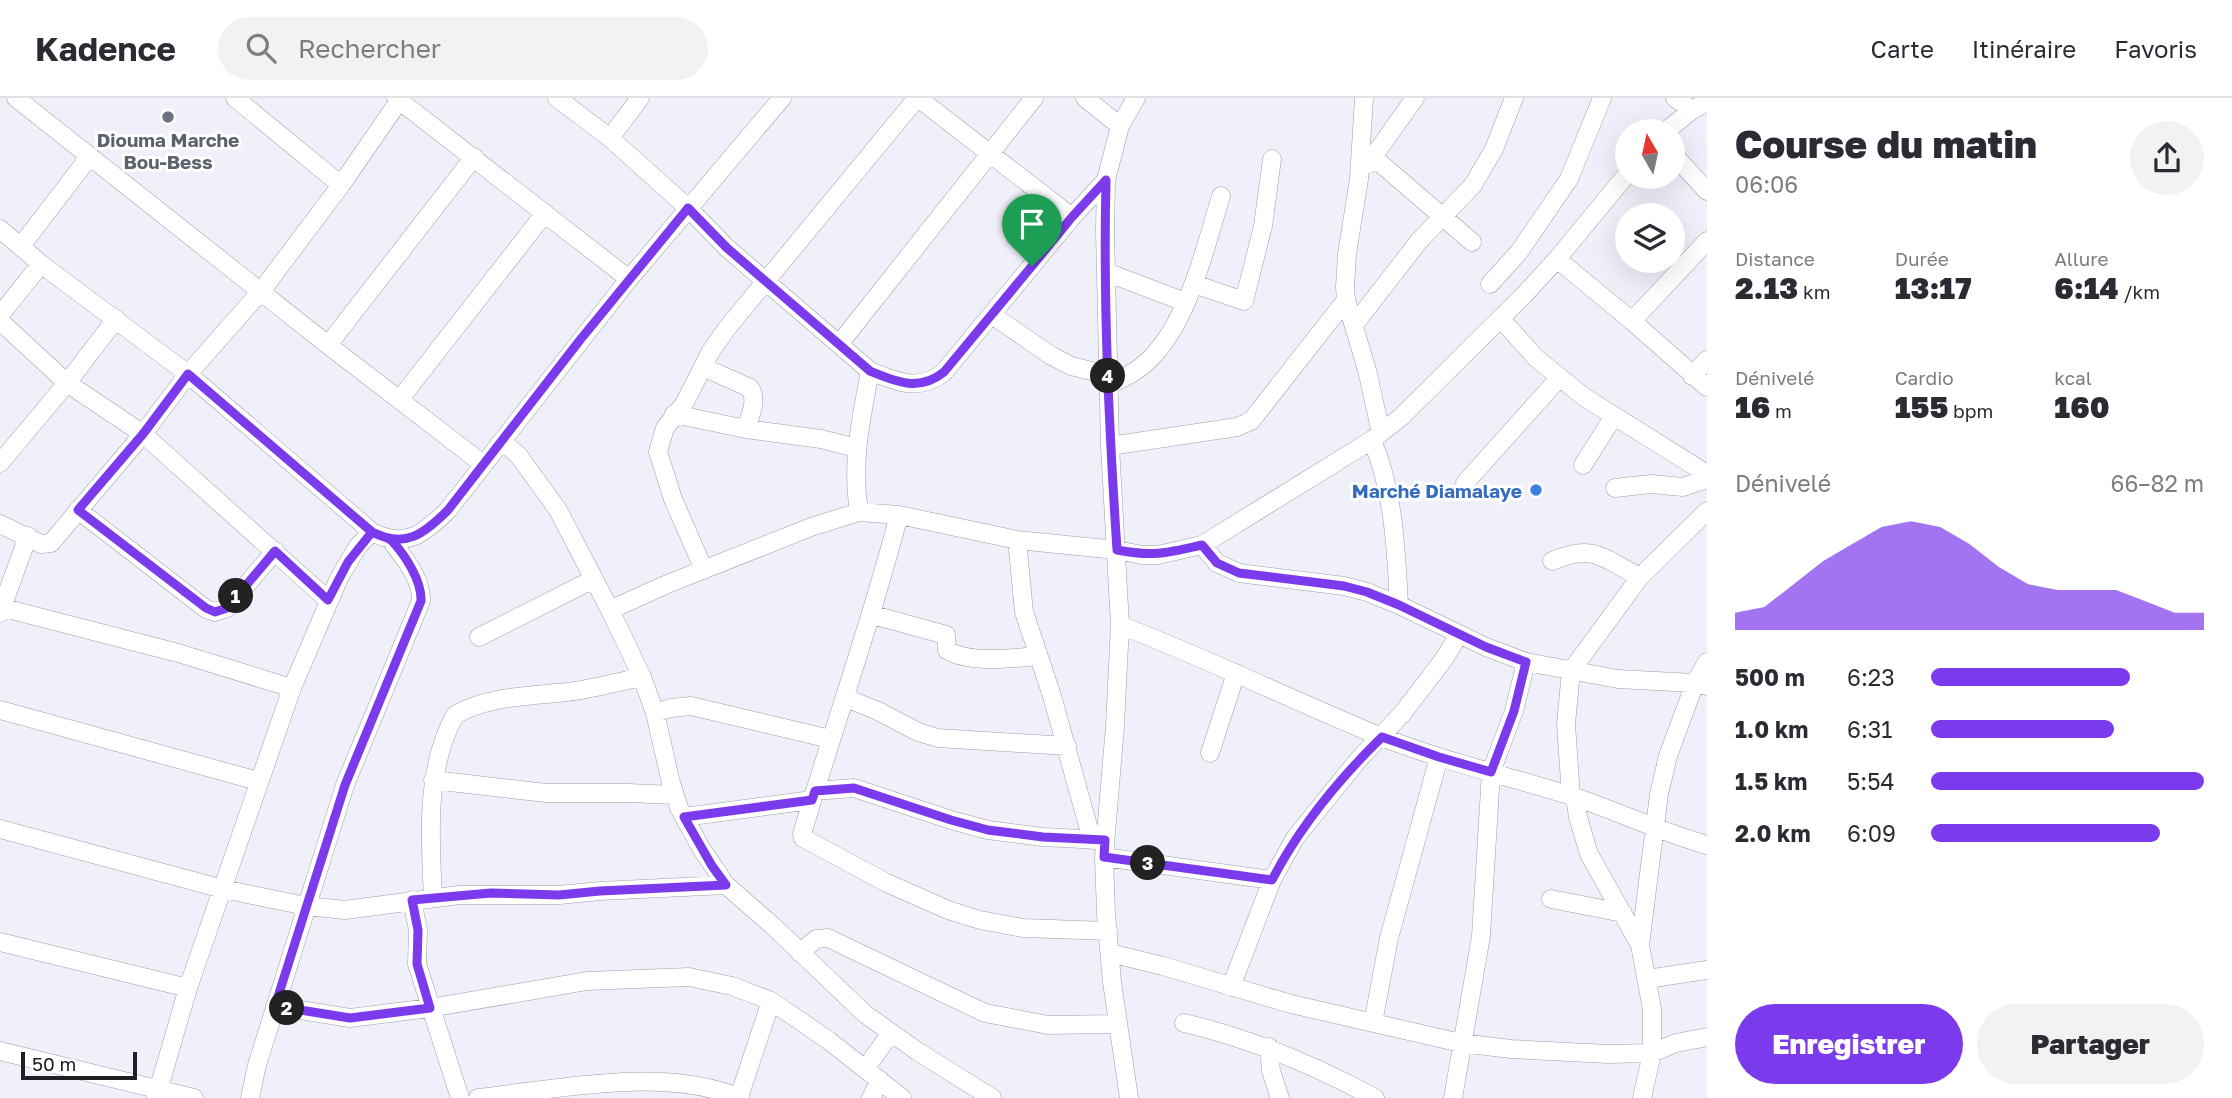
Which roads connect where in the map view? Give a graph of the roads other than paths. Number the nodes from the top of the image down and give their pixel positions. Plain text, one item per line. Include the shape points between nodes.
1 (16, 98) edge
2 (235, 98) edge
3 (557, 98) edge
4 (640, 98) edge
5 (782, 98) edge
6 (918, 98) edge
7 (1034, 98) edge
8 (1085, 98) edge
9 (1136, 98) edge
10 (1364, 98) edge
11 (1415, 98) edge
12 (1514, 98) edge
13 (1602, 98) edge
14 (1675, 98) edge
15 (399, 99) edge
16 (1699, 106) edge
17 (1682, 119) edge
18 (1119, 126) junction
19 (610, 138) junction
20 (990, 153) junction
21 (90, 156) junction
22 (474, 157) junction
23 (1374, 157) junction
24 (1272, 159) dead end
25 (1685, 167) edge
26 (1359, 179) junction
27 (1106, 180) junction
28 (341, 185) junction
29 (1615, 189) edge
30 (1707, 191) edge
31 (1221, 196) dead end
32 (688, 208) junction
33 (545, 213) junction
34 (1442, 215) junction
35 (1072, 217) junction
36 (0, 229) edge
37 (1707, 241) edge
38 (1472, 242) dead end
39 (21, 246) junction
40 (1557, 259) junction
41 (41, 264) junction
42 (1106, 272) junction
43 (629, 279) junction
44 (766, 283) junction
45 (1194, 284) junction
46 (1490, 285) dead end
47 (262, 290) junction
48 (1346, 300) junction
49 (1185, 302) junction
50 (0, 315) edge
51 (992, 315) junction
52 (1500, 318) junction
53 (116, 319) junction
54 (0, 321) edge
55 (1633, 321) junction
56 (1354, 325) junction
57 (840, 343) junction
58 (328, 345) junction
59 (1707, 360) edge
60 (703, 367) junction
61 (870, 371) junction
62 (188, 374) junction
63 (1692, 376) junction
64 (1560, 377) junction
65 (1109, 380) junction
66 (67, 383) junction
67 (1707, 387) edge
68 (400, 399) junction
69 (674, 414) junction
70 (1614, 416) junction
71 (746, 429) junction
72 (143, 434) junction
73 (1376, 437) junction
74 (502, 441) junction
75 (1110, 446) junction
76 (856, 448) junction
77 (0, 463) edge
78 (483, 464) junction
79 (1583, 465) dead end
80 (1707, 474) edge
81 (1707, 479) edge
82 (1465, 483) dead end
83 (1615, 488) dead end
84 (78, 510) junction
85 (1707, 511) edge
86 (859, 512) junction
87 (899, 514) junction
88 (0, 524) edge
89 (372, 532) junction
90 (28, 536) junction
91 (390, 539) junction
92 (1017, 540) junction
93 (1202, 545) junction
94 (1117, 550) junction
95 (275, 551) junction
96 (1552, 561) dead end
97 (704, 570) junction
98 (1640, 577) junction
99 (594, 579) junction
100 (328, 600) junction
101 (1399, 605) junction
102 (1, 609) edge
103 (610, 610) junction
104 (873, 615) junction
105 (1120, 625) junction
106 (1459, 634) junction
107 (479, 638) dead end
108 (1038, 656) junction
109 (1526, 662) junction
110 (1707, 662) edge
111 (1570, 671) junction
112 (1236, 673) junction
113 (642, 677) junction
114 (1701, 685) edge
115 (292, 688) junction
116 (846, 698) junction
117 (0, 710) edge
118 (655, 713) junction
119 (1382, 737) junction
120 (830, 739) junction
121 (1067, 746) junction
122 (1210, 753) dead end
123 (1439, 757) junction
124 (1491, 772) junction
125 (433, 780) junction
126 (258, 781) junction
127 (674, 795) junction
128 (813, 795) junction
129 (1573, 797) junction
130 (684, 817) junction
131 (1654, 827) junction
132 (0, 830) edge
133 (1707, 845) edge
134 (1101, 846) junction
135 (1272, 880) junction
136 (726, 885) junction
137 (223, 889) junction
138 (433, 897) junction
139 (1551, 899) dead end
140 (412, 900) junction
141 (306, 906) junction
142 (1623, 913) junction
143 (1108, 931) junction
144 (0, 942) edge
145 (1640, 945) junction
146 (800, 953) junction
147 (1110, 953) junction
148 (1707, 970) edge
149 (1647, 979) junction
150 (1231, 987) junction
151 (188, 988) junction
152 (771, 1001) junction
153 (275, 1006) junction
154 (430, 1008) junction
155 (1184, 1023) dead end
156 (1373, 1023) junction
157 (1117, 1024) junction
158 (891, 1033) junction
159 (1707, 1037) edge
160 (1461, 1043) junction
161 (1269, 1047) junction
162 (0, 1051) edge
163 (1652, 1053) junction
164 (864, 1069) junction
165 (880, 1080) junction
166 (157, 1094) edge
167 (194, 1098) edge
168 (250, 1098) edge
169 (460, 1098) edge
170 (478, 1098) edge
171 (739, 1098) edge
172 (871, 1098) edge
173 (902, 1098) edge
174 (992, 1098) edge
175 (1129, 1098) edge
176 (1280, 1098) edge
177 (1375, 1098) edge
178 (1453, 1098) edge
179 (1642, 1098) edge

1 - 21 street
2 - 28 street
3 - 19 street
4 - 19 street
5 - 32 street
6 - 20 street
6 - 44 street
7 - 20 street
8 - 18 street
9 - 18 street
10 - 26 street
11 - 23 street
12 - 34 street via 1481,173
13 - 46 street via 1569,180 1519,253
14 - 16 street
15 - 22 street
15 - 28 street
16 - 17 street
18 - 27 street
19 - 32 street
20 - 35 street
20 - 57 street
21 - 39 street
21 - 47 street
22 - 33 street
22 - 58 street
23 - 26 street
23 - 34 street
24 - 45 street via 1263,226 1244,301
25 - 30 street
26 - 48 street via 1347,254
27 - 35 street
27 - 42 street
28 - 47 street
29 - 40 street
31 - 45 street
32 - 43 street
32 - 44 street
33 - 43 street
33 - 68 street
34 - 38 street
34 - 56 street
35 - 51 street
36 - 39 street
37 - 55 street
39 - 41 street
40 - 52 street
40 - 55 street
41 - 50 street
41 - 53 street
42 - 49 street
42 - 65 street
43 - 74 street
44 - 57 street
44 - 60 street via 728,327
45 - 49 street
47 - 58 street
47 - 62 street
48 - 56 street
48 - 75 street via 1251,421
49 - 65 street via 1160,349 1134,373
51 - 61 street via 944,372 928,383 896,381
51 - 65 street via 1050,355
52 - 64 street
52 - 73 street
53 - 62 street
53 - 66 street
54 - 66 street
55 - 63 street
56 - 73 street via 1372,389
57 - 61 street
58 - 68 street
59 - 63 street
60 - 69 street
60 - 71 street via 753,392
61 - 76 street
62 - 72 street
62 - 89 street
63 - 67 street
64 - 70 street
64 - 82 street
65 - 75 street
66 - 72 street
66 - 77 street
68 - 78 street
69 - 71 street
69 - 97 street via 661,439 658,458
70 - 79 street
70 - 80 street
71 - 76 street
72 - 84 street
72 - 95 street
73 - 93 street
73 - 101 street via 1393,526
74 - 78 street
74 - 99 street via 550,498
75 - 94 street
76 - 86 street
78 - 91 street via 432,526 410,538
81 - 83 street via 1683,487
84 - 90 street via 51,543 41,544
84 - 95 street via 215,612 227,608
85 - 98 street
86 - 87 street
86 - 97 street
87 - 92 street
87 - 104 street
88 - 90 street
89 - 91 street
89 - 100 street via 348,562
90 - 102 street
91 - 141 street via 420,586 421,601 345,785
92 - 94 street
92 - 108 street via 1024,612
93 - 94 street via 1158,555
93 - 101 street via 1217,563 1239,573 1344,586
94 - 105 street
95 - 100 street
96 - 98 street via 1589,552
97 - 103 street
98 - 111 street
99 - 103 street
99 - 107 street
100 - 115 street
101 - 106 street
102 - 115 street via 178,653
103 - 113 street
104 - 108 street via 946,635 947,650 955,655
104 - 116 street
105 - 112 street
105 - 134 street via 1115,726
106 - 109 street
106 - 119 street
108 - 121 street
109 - 111 street
109 - 124 street
110 - 114 street
111 - 114 street
111 - 129 street via 1566,724
112 - 119 street
112 - 122 street
113 - 118 street
113 - 125 street via 521,695 458,713 440,749
114 - 131 street via 1664,771
115 - 126 street
116 - 120 street
116 - 121 street via 938,738
117 - 126 street
118 - 120 street via 691,706
118 - 127 street
119 - 123 street
119 - 135 street via 1295,838
120 - 128 street
121 - 134 street
123 - 124 street
123 - 156 street via 1390,938
124 - 129 street
124 - 160 street via 1481,936
125 - 127 street via 546,793
125 - 138 street
126 - 137 street
127 - 130 street
128 - 130 street
128 - 134 street via 854,788 988,830
128 - 143 street via 802,834 806,841 930,902 1001,925
129 - 131 street
129 - 142 street via 1589,854
130 - 136 street
131 - 133 street
131 - 145 street
132 - 137 street
134 - 135 street
134 - 143 street
135 - 150 street
136 - 138 street
136 - 146 street
137 - 141 street
137 - 151 street
138 - 140 street
139 - 142 street
140 - 141 street via 345,910
140 - 154 street via 418,930 417,964
141 - 153 street
142 - 145 street
143 - 147 street
144 - 151 street
145 - 149 street
146 - 157 street via 816,939 828,938 985,1013 1048,1025
146 - 158 street
147 - 150 street
147 - 157 street
148 - 149 street
149 - 163 street
150 - 156 street
151 - 166 street
152 - 154 street via 711,981 653,977 577,982
152 - 164 street
152 - 171 street
153 - 154 street via 350,1018
153 - 168 street
154 - 169 street
155 - 161 street
156 - 160 street
157 - 175 street
158 - 164 street
158 - 174 street
159 - 163 street
160 - 163 street via 1598,1054
160 - 178 street
161 - 176 street
161 - 177 street
162 - 166 street
163 - 179 street
164 - 165 street
165 - 172 street
165 - 173 street
166 - 167 street
170 - 171 street via 652,1082 713,1088

